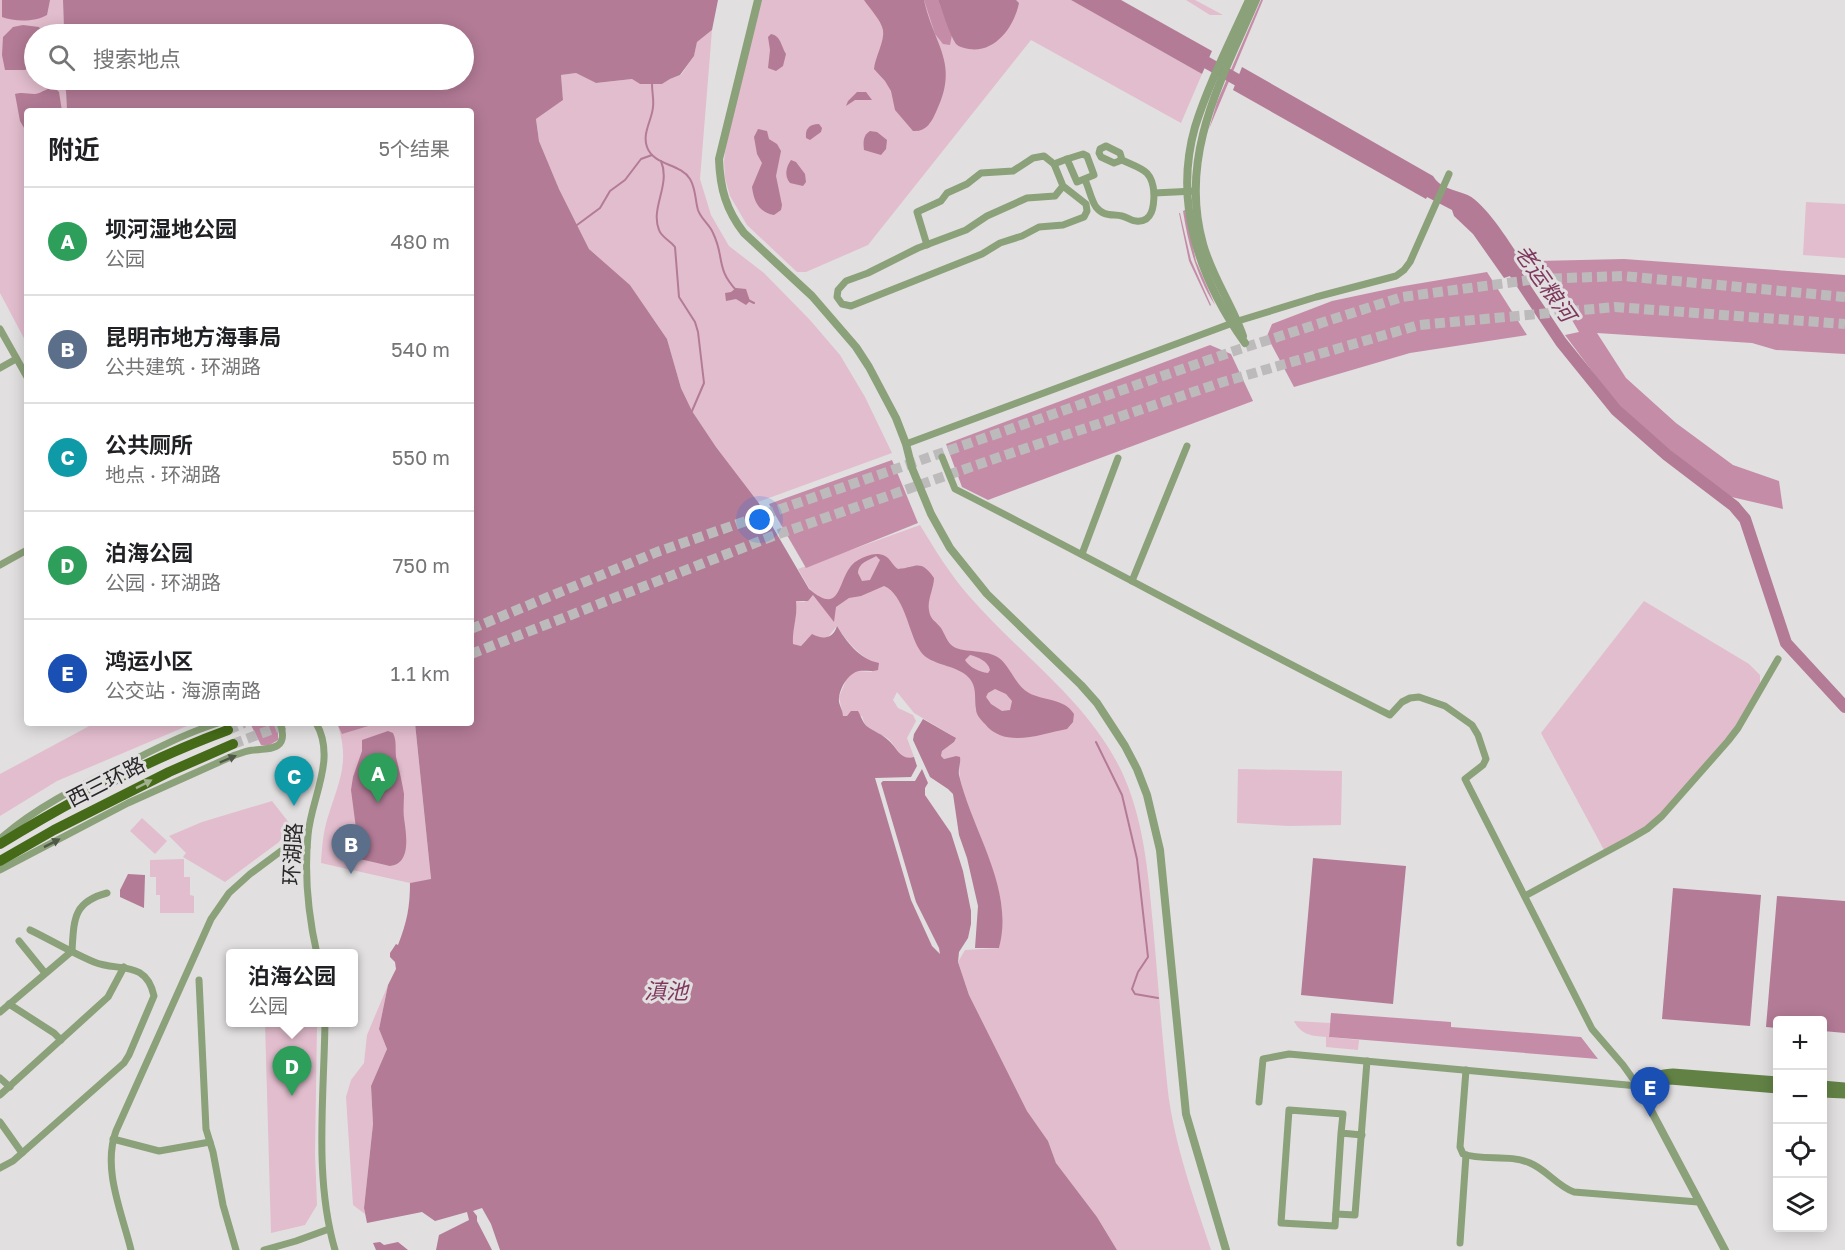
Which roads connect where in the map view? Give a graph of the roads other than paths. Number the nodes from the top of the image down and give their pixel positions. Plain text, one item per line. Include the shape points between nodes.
1 (758, 0) edge
2 (1249, 0) edge
3 (1256, 0) edge
4 (1231, 51) junction
5 (1067, 159) junction
6 (1122, 160) dead end
7 (1054, 164) junction
8 (1449, 174) dead end
9 (1086, 180) junction
10 (1063, 186) junction
11 (1191, 191) junction
12 (1154, 193) junction
13 (927, 245) junction
14 (1234, 322) junction
15 (0, 329) edge
16 (16, 359) junction
17 (0, 368) edge
18 (24, 372) edge
19 (906, 444) junction
20 (1187, 446) dead end
21 (942, 457) dead end
22 (1118, 458) dead end
23 (24, 552) edge
24 (1082, 554) junction
25 (0, 565) edge
26 (1132, 581) junction
27 (1778, 659) dead end
28 (210, 726) edge
29 (281, 726) edge
30 (317, 726) edge
31 (228, 729) tunnel mouth
32 (233, 744) tunnel mouth
33 (0, 839) edge
34 (0, 844) edge
35 (307, 847) junction
36 (0, 861) edge
37 (0, 870) edge
38 (107, 893) dead end
39 (1525, 896) junction
40 (30, 930) dead end
41 (19, 941) dead end
42 (316, 949) edge
43 (72, 951) junction
44 (124, 967) junction
45 (45, 973) junction
46 (199, 980) dead end
47 (9, 1004) junction
48 (0, 1012) edge
49 (325, 1027) edge
50 (61, 1040) junction
51 (1367, 1061) junction
52 (1466, 1070) junction
53 (0, 1078) edge
54 (1773, 1081) edge
55 (1827, 1085) edge
56 (1638, 1086) junction
57 (10, 1087) junction
58 (1845, 1087) edge
59 (1773, 1089) edge
60 (1827, 1093) edge
61 (1845, 1094) edge
62 (0, 1095) edge
63 (1259, 1102) dead end
64 (0, 1122) edge
65 (1341, 1133) junction
66 (1362, 1135) junction
67 (113, 1139) junction
68 (210, 1142) junction
69 (22, 1153) junction
70 (1466, 1155) junction
71 (0, 1168) edge
72 (1698, 1202) junction
73 (1336, 1214) junction
74 (329, 1229) junction
75 (1460, 1243) dead end
76 (131, 1250) edge
77 (236, 1250) edge
78 (264, 1250) edge
79 (335, 1250) edge
80 (1226, 1250) edge
81 (1725, 1250) edge

1 - 19 street via 719,159 724,199 744,233 807,290 841,328 869,367
2 - 4 street
3 - 4 street
4 - 11 street via 1207,114
5 - 7 street
5 - 9 street via 1075,180
5 - 9 street via 1086,154 1094,173
6 - 12 street via 1150,175
7 - 10 street
7 - 13 street via 1044,156 1033,158 1013,171 981,173 950,190 941,201 917,212
8 - 14 street via 1410,262 1396,276
9 - 12 street via 1097,209 1108,216 1144,220 1151,214
10 - 13 street via 1055,196 1027,198 966,230
10 - 13 street via 1085,201 1083,217 1063,225 1039,227 850,306 839,301 837,290 846,281
11 - 12 street
11 - 14 street via 1208,260
14 - 19 street
15 - 16 street
16 - 17 street
16 - 18 street
19 - 80 street via 931,514 950,548 987,594 1097,703 1137,769 1160,850 1186,1114
20 - 26 street
21 - 24 street via 955,489
22 - 24 street
23 - 25 street
24 - 26 street
26 - 39 street via 1390,715 1402,702 1419,697 1445,706 1472,725 1486,759 1465,779
27 - 39 street via 1738,728 1662,816 1638,834
28 - 33 street via 171,741 50,802
37 -> 29 street via 128,803 236,755 273,749 280,743
30 - 35 street, 环湖路 via 325,755
31 - 34 main road, 西三环路 via 63,806
36 -> 32 main road, 西三环路 via 169,772
35 - 42 street, 环湖路 via 306,895
35 - 67 street via 280,851 229,893 211,919
38 - 43 street via 81,905 74,923
39 - 56 street via 1592,1029
40 - 43 street
41 - 45 street
43 - 44 street via 98,964
43 - 45 street
44 - 50 street via 108,997
44 - 69 street via 146,979 154,996 129,1055
45 - 47 street
46 - 68 street via 206,1129
47 - 48 street
47 - 50 street
49 - 74 street via 322,1170
50 - 57 street
51 - 52 street
51 - 63 street via 1289,1054 1263,1059
51 - 66 street
52 - 56 street
52 - 70 street via 1460,1147
53 - 57 street
54 - 56 main road via 1673,1073 1648,1078
55 - 58 main road
56 - 59 main road via 1670,1080
56 - 72 street
57 - 62 street
60 - 61 main road
64 - 69 street
65 - 66 street
65 - 73 street
65 - 73 street via 1343,1114 1289,1110 1281,1222 1335,1226
66 - 73 street via 1355,1215
67 - 68 street via 159,1151
67 - 76 street via 111,1171
68 - 77 street
69 - 71 street
70 - 72 street via 1520,1160 1574,1192
70 - 75 street
72 - 81 street
74 - 78 street
74 - 79 street

